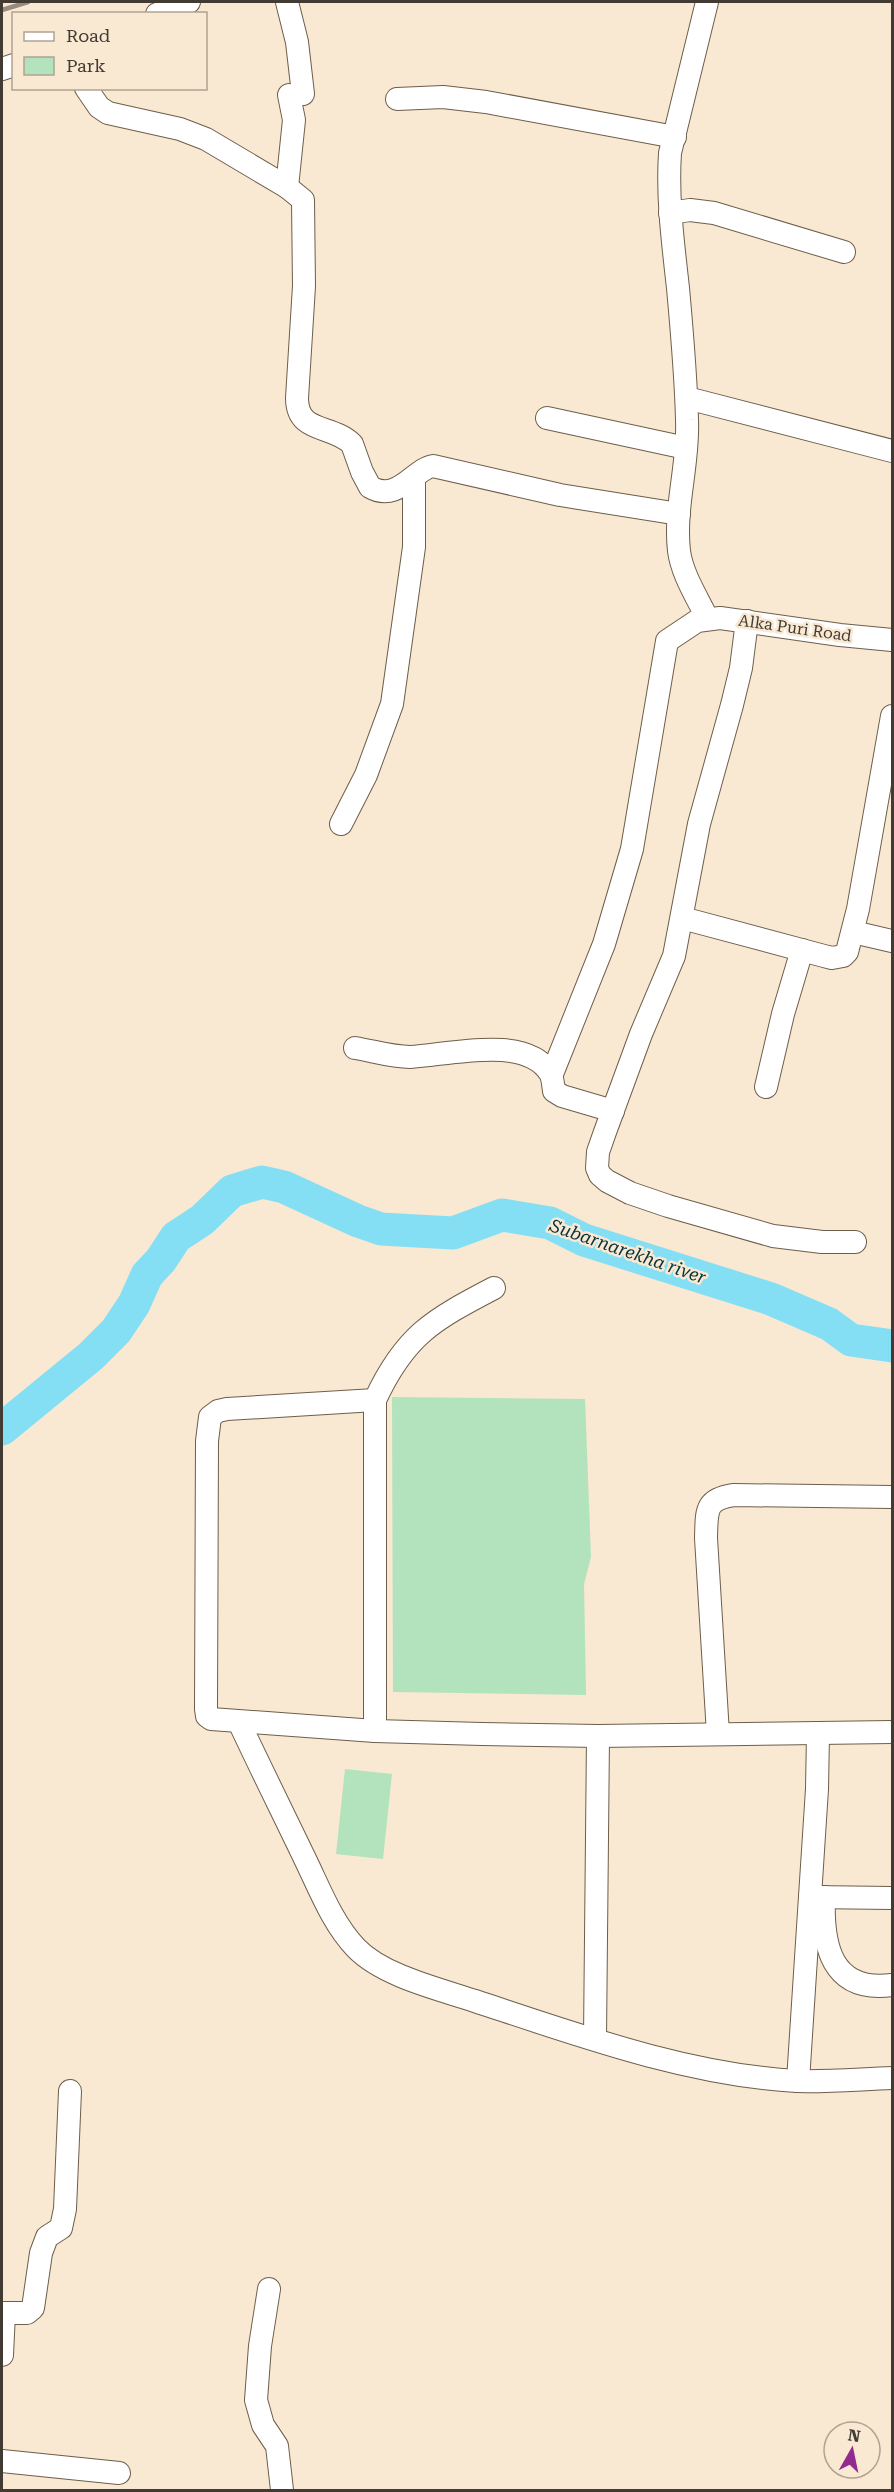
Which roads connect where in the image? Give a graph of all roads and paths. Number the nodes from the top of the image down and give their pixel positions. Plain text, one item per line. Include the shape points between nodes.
1 (189, 2) edge
2 (287, 2) edge
3 (707, 2) edge
4 (162, 12) edge
5 (87, 90) edge
6 (397, 99) dead end
7 (675, 137) junction
8 (287, 187) junction
9 (670, 213) junction
10 (844, 252) dead end
11 (687, 398) junction
12 (547, 418) dead end
13 (686, 448) junction
14 (892, 452) edge
15 (414, 479) junction
16 (679, 514) junction
17 (702, 620) junction
18 (747, 621) junction
19 (892, 640) edge
20 (892, 716) edge
21 (341, 824) dead end
22 (682, 918) junction
23 (853, 932) junction
24 (892, 941) edge
25 (802, 950) junction
26 (355, 1048) dead end
27 (552, 1074) junction
28 (766, 1088) dead end
29 (613, 1111) junction
30 (855, 1242) dead end
31 (495, 1288) dead end
32 (375, 1400) junction
33 (892, 1497) edge
34 (239, 1722) junction
35 (375, 1731) junction
36 (892, 1732) edge
37 (718, 1734) junction
38 (818, 1734) junction
39 (598, 1736) junction
40 (817, 1897) junction
41 (892, 1898) edge
42 (892, 1985) edge
43 (595, 2039) junction
44 (892, 2078) edge
45 (798, 2080) junction
46 (70, 2091) dead end
47 (269, 2289) dead end
48 (3, 2313) edge
49 (2, 2355) edge
50 (2, 2461) edge
51 (120, 2473) dead end
52 (282, 2490) edge

1 - 4 street
2 - 8 street via 297,42
3 - 7 street
5 - 8 street via 108,113 197,136
6 - 7 street via 443,97 486,102
7 - 9 street via 670,153
8 - 15 street via 303,200 304,208 298,414 307,423 348,439 356,450 366,481 375,490 387,491
9 - 10 street via 714,213
9 - 11 street
11 - 13 street
11 - 14 street
12 - 13 street
13 - 16 street
15 - 16 street via 433,466 560,495
15 - 21 street via 414,547 392,704 370,766
16 - 17 street via 682,564
17 - 18 street, Alka Puri Road
17 - 27 street via 666,644 632,849 604,944
18 - 19 street, Alka Puri Road
18 - 22 street via 741,668 699,824
20 - 23 street
22 - 25 street
22 - 29 street via 674,956
23 - 24 street
23 - 25 street via 847,952 838,958
25 - 28 street
26 - 27 street via 406,1057 486,1050 518,1052 536,1058
27 - 29 street via 554,1091 562,1096
29 - 30 street via 596,1161 600,1175 607,1181 668,1206 773,1236
31 - 32 street via 452,1310 420,1333 388,1371
32 - 34 street via 227,1409 210,1417 206,1709 211,1719
32 - 35 street
33 - 37 street via 735,1495 711,1504 706,1538
34 - 35 street
34 - 43 street via 325,1900 344,1933 363,1955 430,1986
35 - 39 street
36 - 38 street
37 - 38 street
37 - 39 street
38 - 40 street
39 - 43 street
40 - 41 street
40 - 42 street via 833,1963 853,1979
40 - 45 street
43 - 45 street via 705,2067
44 - 45 street
46 - 48 street via 67,2192 61,2228 45,2241 33,2308 27,2313
47 - 52 street via 256,2400 263,2425 277,2446
48 - 49 street
50 - 51 street

